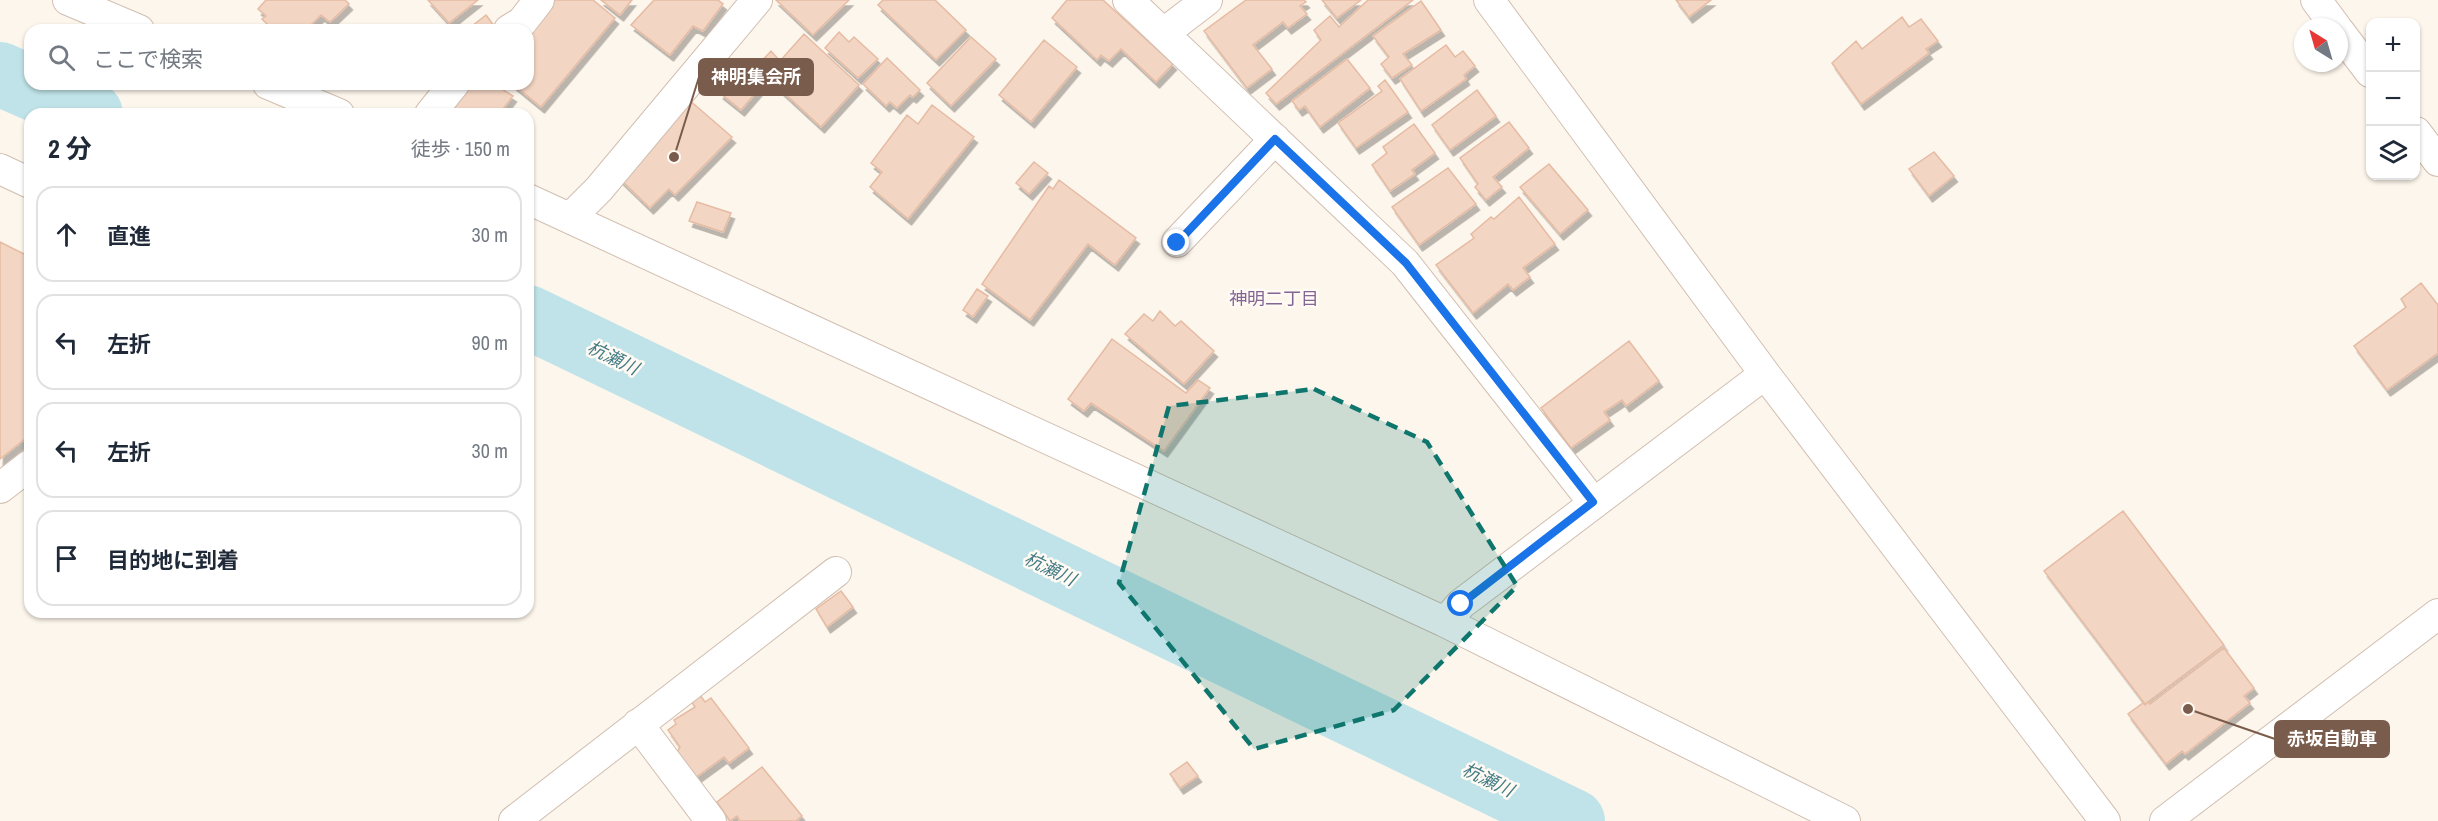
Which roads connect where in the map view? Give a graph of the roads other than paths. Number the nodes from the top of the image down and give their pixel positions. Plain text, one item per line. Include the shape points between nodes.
1 (68, 0) edge
2 (539, 0) edge
3 (757, 0) edge
4 (1128, 0) edge
5 (1207, 0) edge
6 (1489, 0) edge
7 (2316, 0) edge
8 (2329, 18) edge
9 (125, 24) edge
10 (519, 24) edge
11 (1164, 33) junction
12 (2348, 43) edge
13 (2366, 67) edge
14 (282, 90) edge
15 (449, 90) edge
16 (325, 108) edge
17 (435, 108) edge
18 (2420, 138) edge
19 (1275, 139) junction
20 (2438, 161) edge
21 (0, 169) edge
22 (24, 180) edge
23 (534, 202) edge
24 (570, 218) junction
25 (1177, 243) dead end
26 (1766, 374) junction
27 (24, 470) edge
28 (0, 488) edge
29 (1593, 502) junction
30 (836, 572) dead end
31 (2438, 614) edge
32 (1445, 622) junction
33 (638, 724) junction
34 (514, 821) edge
35 (711, 821) edge
36 (1845, 821) edge
37 (2105, 821) edge
38 (2165, 821) edge

1 - 9 street
2 - 10 street
3 - 24 street
4 - 11 street
5 - 11 street
6 - 26 street
7 - 8 street
11 - 19 street
12 - 13 street
14 - 16 street
15 - 17 street
18 - 20 street
19 - 25 street
19 - 29 street via 1406,263
21 - 22 street
23 - 24 street
24 - 32 street
26 - 29 street
26 - 37 street
27 - 28 street
29 - 32 street via 1461,604
30 - 33 street
31 - 38 street
32 - 36 street
33 - 34 street
33 - 35 street

